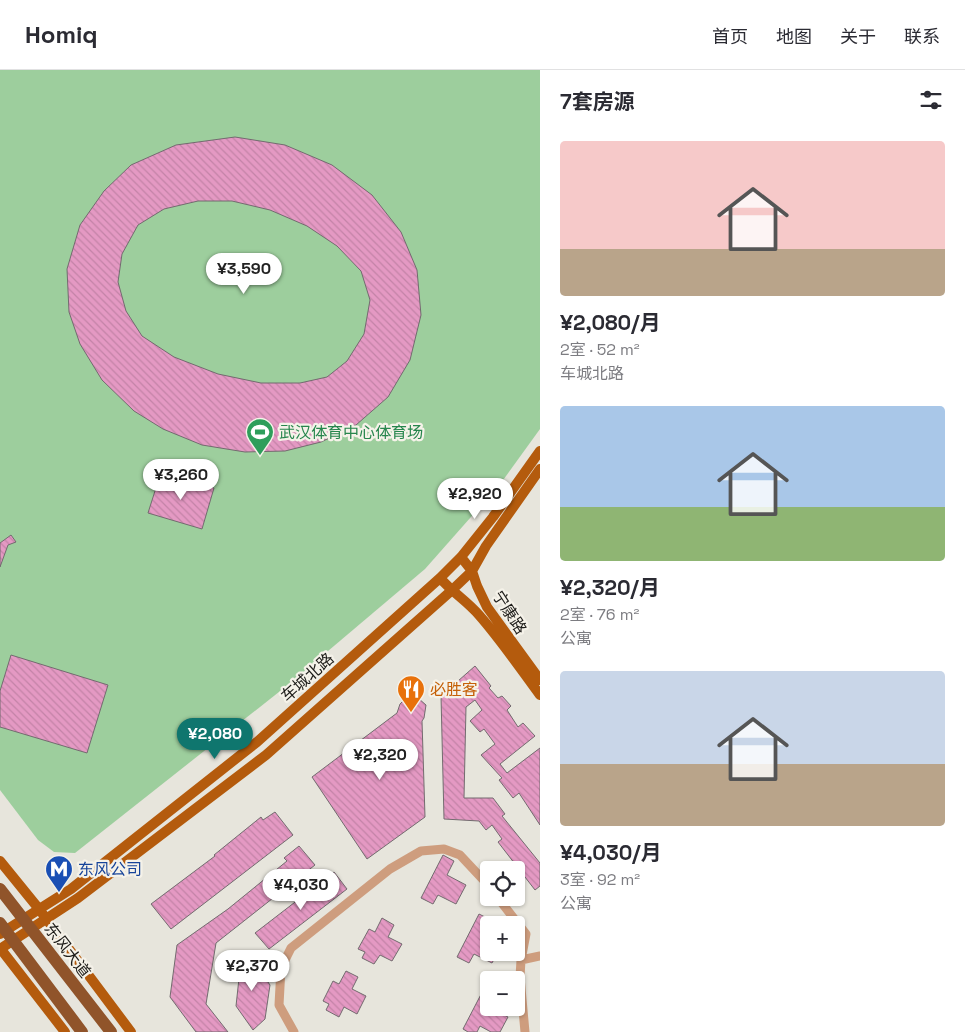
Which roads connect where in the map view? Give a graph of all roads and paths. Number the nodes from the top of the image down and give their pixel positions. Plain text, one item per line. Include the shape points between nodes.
1 (540, 451) edge
2 (540, 469) edge
3 (461, 557) junction
4 (472, 570) junction
5 (440, 578) junction
6 (452, 591) junction
7 (540, 680) edge
8 (540, 695) edge
9 (0, 861) edge
10 (480, 876) edge
11 (0, 889) edge
12 (504, 906) edge
13 (39, 909) junction
14 (512, 916) edge
15 (46, 919) junction
16 (6, 924) edge
17 (0, 934) edge
18 (0, 949) edge
19 (540, 956) edge
20 (525, 959) edge
21 (521, 961) edge
22 (290, 1030) edge
23 (65, 1032) edge
24 (82, 1032) edge
25 (111, 1032) edge
26 (131, 1032) edge
27 (525, 1032) edge

1 - 3 main road, 车城北路
2 - 4 main road, 车城北路
3 - 4 main road, 宁康路
3 - 5 main road, 车城北路
4 - 6 main road, 车城北路
4 - 7 main road, 宁康路 via 487,607
5 - 6 main road
5 - 13 main road, 车城北路 via 257,742 72,889
6 - 8 main road via 464,598 479,615
6 - 15 main road, 车城北路 via 266,755
9 - 13 main road
10 - 22 street via 460,855 444,849 421,851 390,869 291,948 281,968 279,1005
11 - 25 highway, 东风大道, bridge
12 - 14 street
13 - 15 main road
13 - 16 main road, 车城北路
15 - 18 main road, 车城北路
15 - 26 main road
16 - 17 main road, 车城北路
16 - 24 highway, bridge
18 - 23 main road
19 - 20 street
21 - 27 street

